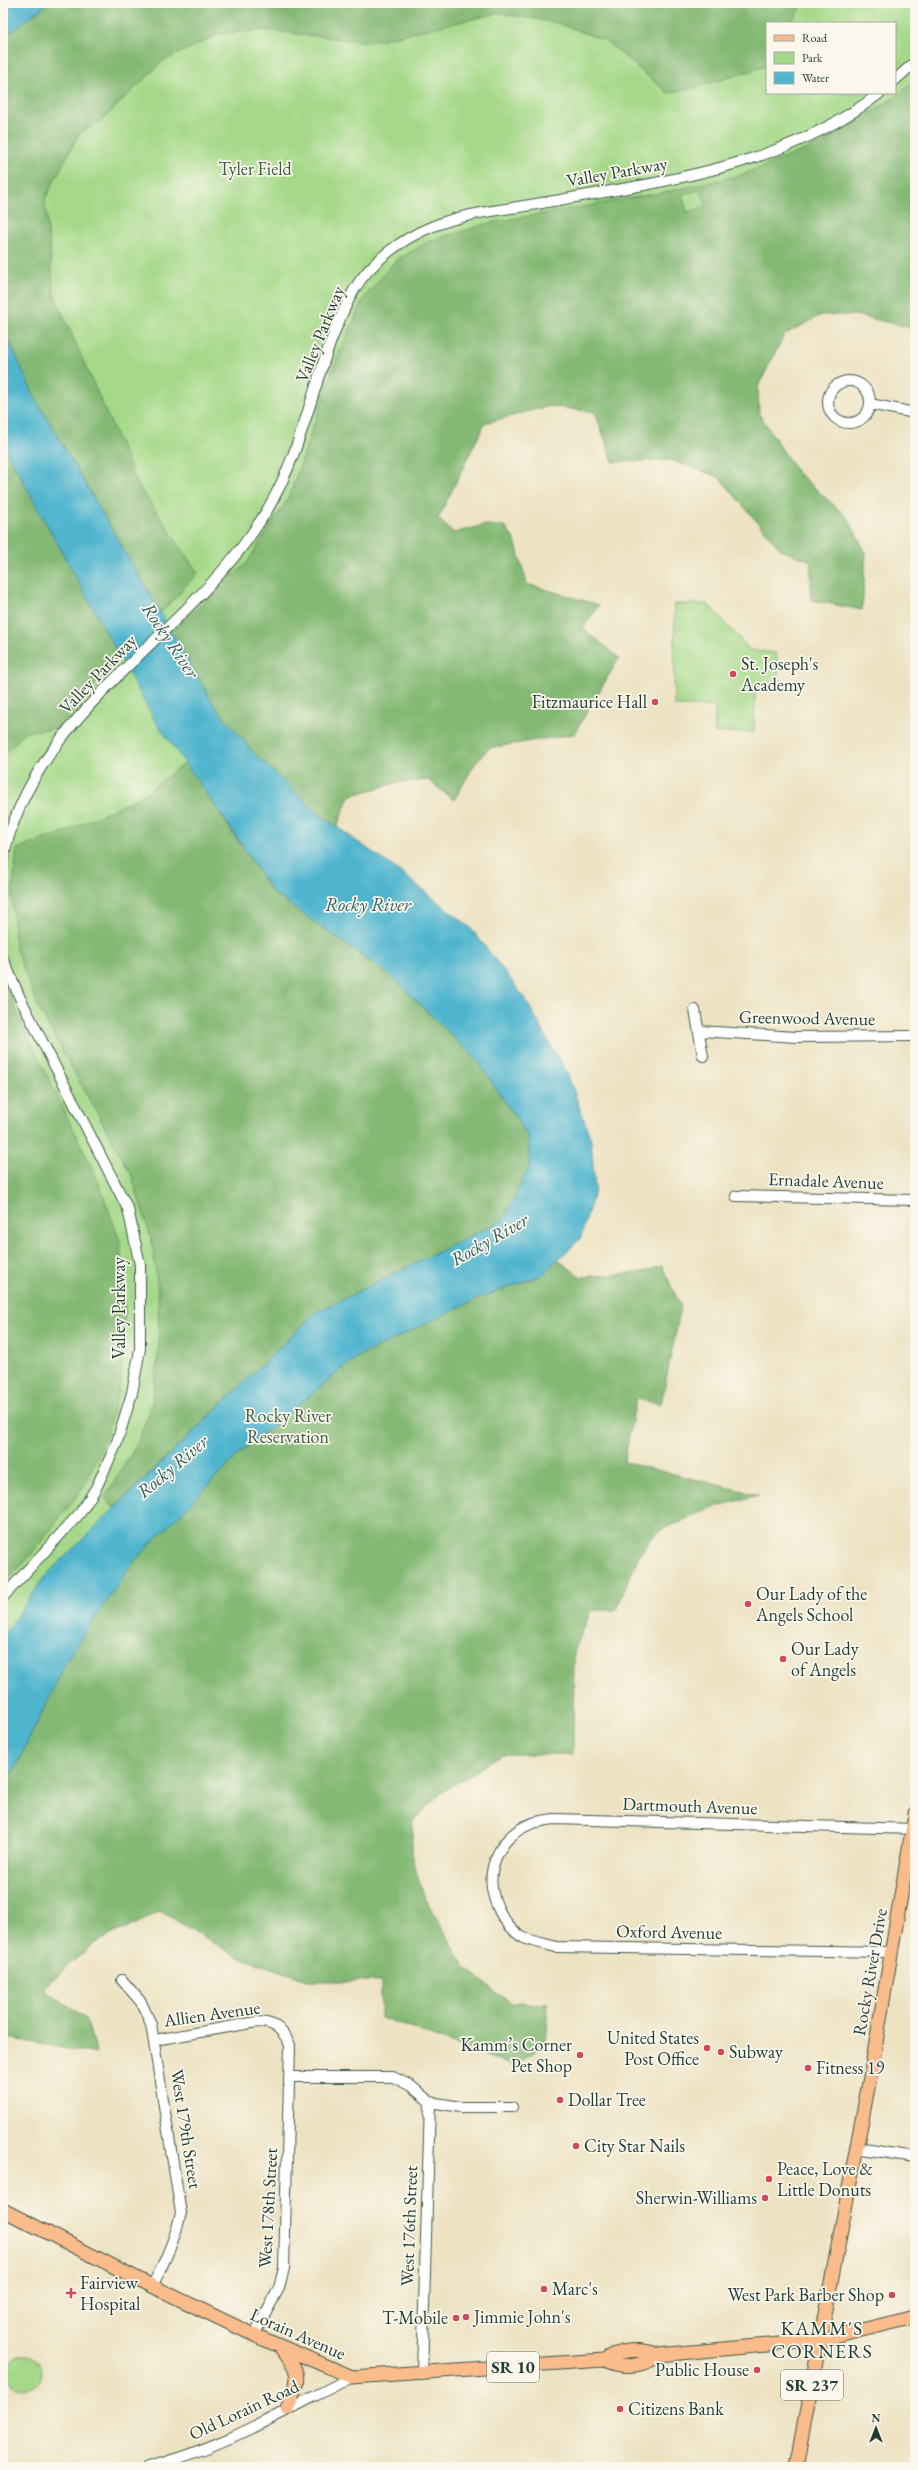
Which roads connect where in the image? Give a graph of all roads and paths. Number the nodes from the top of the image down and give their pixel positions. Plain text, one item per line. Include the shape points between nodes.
1 (915, 62) edge
2 (896, 79) edge
3 (879, 94) edge
4 (870, 404) junction
5 (915, 414) edge
6 (3, 859) edge
7 (3, 959) edge
8 (695, 1010) dead end
9 (699, 1031) junction
10 (915, 1036) edge
11 (703, 1056) dead end
12 (736, 1196) dead end
13 (915, 1200) edge
14 (3, 1597) edge
15 (915, 1813) edge
16 (914, 1829) edge
17 (491, 1872) joint
18 (892, 1952) junction
19 (122, 1980) dead end
20 (155, 2040) junction
21 (290, 2077) junction
22 (430, 2102) junction
23 (512, 2107) dead end
24 (856, 2148) junction
25 (915, 2157) edge
26 (3, 2210) edge
27 (152, 2286) junction
28 (915, 2317) edge
29 (254, 2335) junction
30 (821, 2340) junction
31 (280, 2346) junction
32 (422, 2374) junction
33 (352, 2377) junction
34 (287, 2409) junction
35 (147, 2467) edge
36 (796, 2467) edge

1 - 2 street
3 - 6 street, Valley Parkway via 851,113 803,138 753,158 701,174 632,188 469,215 431,227 398,245 376,263 355,288 335,332 302,435 285,478 266,513 238,553 198,598 60,737 20,807
4 - 4 street via 867,391 858,382 851,381 838,383 828,399 831,413 836,418 850,422 863,417
4 - 5 street
7 - 14 street, Valley Parkway via 20,998 128,1209 140,1265 140,1349 132,1393 116,1444 96,1488 80,1513
8 - 9 street
9 - 10 street, Greenwood Avenue via 803,1037
9 - 11 street
12 - 13 street, Ernadale Avenue
15 - 16 main road, Rocky River Drive / SR 237
16 - 17 street, Dartmouth Avenue via 554,1819 533,1823 513,1835 497,1853
16 - 18 main road, Rocky River Drive / SR 237
17 - 18 street, Oxford Avenue via 491,1894 501,1916 523,1937 556,1947
18 - 24 main road, Rocky River Drive / SR 237
19 - 20 street, West 179th Street via 141,2002
20 - 21 street, Allien Avenue via 257,2022 270,2022 283,2030 290,2044
20 - 27 street, West 179th Street via 181,2213 167,2258
21 - 22 street via 393,2077 411,2086
21 - 29 street, West 178th Street via 284,2268 279,2288
22 - 23 street via 461,2107
22 - 32 street, West 176th Street
24 - 25 street
24 - 30 main road, Rocky River Drive / SR 237
26 - 27 main road, Lorain Avenue / SR 10
27 - 29 main road, Lorain Avenue / SR 10
28 - 30 main road, Lorain Avenue / SR 10
29 - 31 main road, Lorain Avenue / SR 10
30 - 32 main road, Lorain Avenue / SR 10 via 659,2355 648,2350 622,2352 614,2353 604,2360
30 - 36 main road, Rocky River Drive / SR 237
31 - 33 main road, Lorain Avenue / SR 10
31 - 34 main road via 297,2372 297,2382
32 - 33 main road, Lorain Avenue / SR 10
33 - 34 street, Old Lorain Road
34 - 35 street, Old Lorain Road via 222,2441 174,2460

